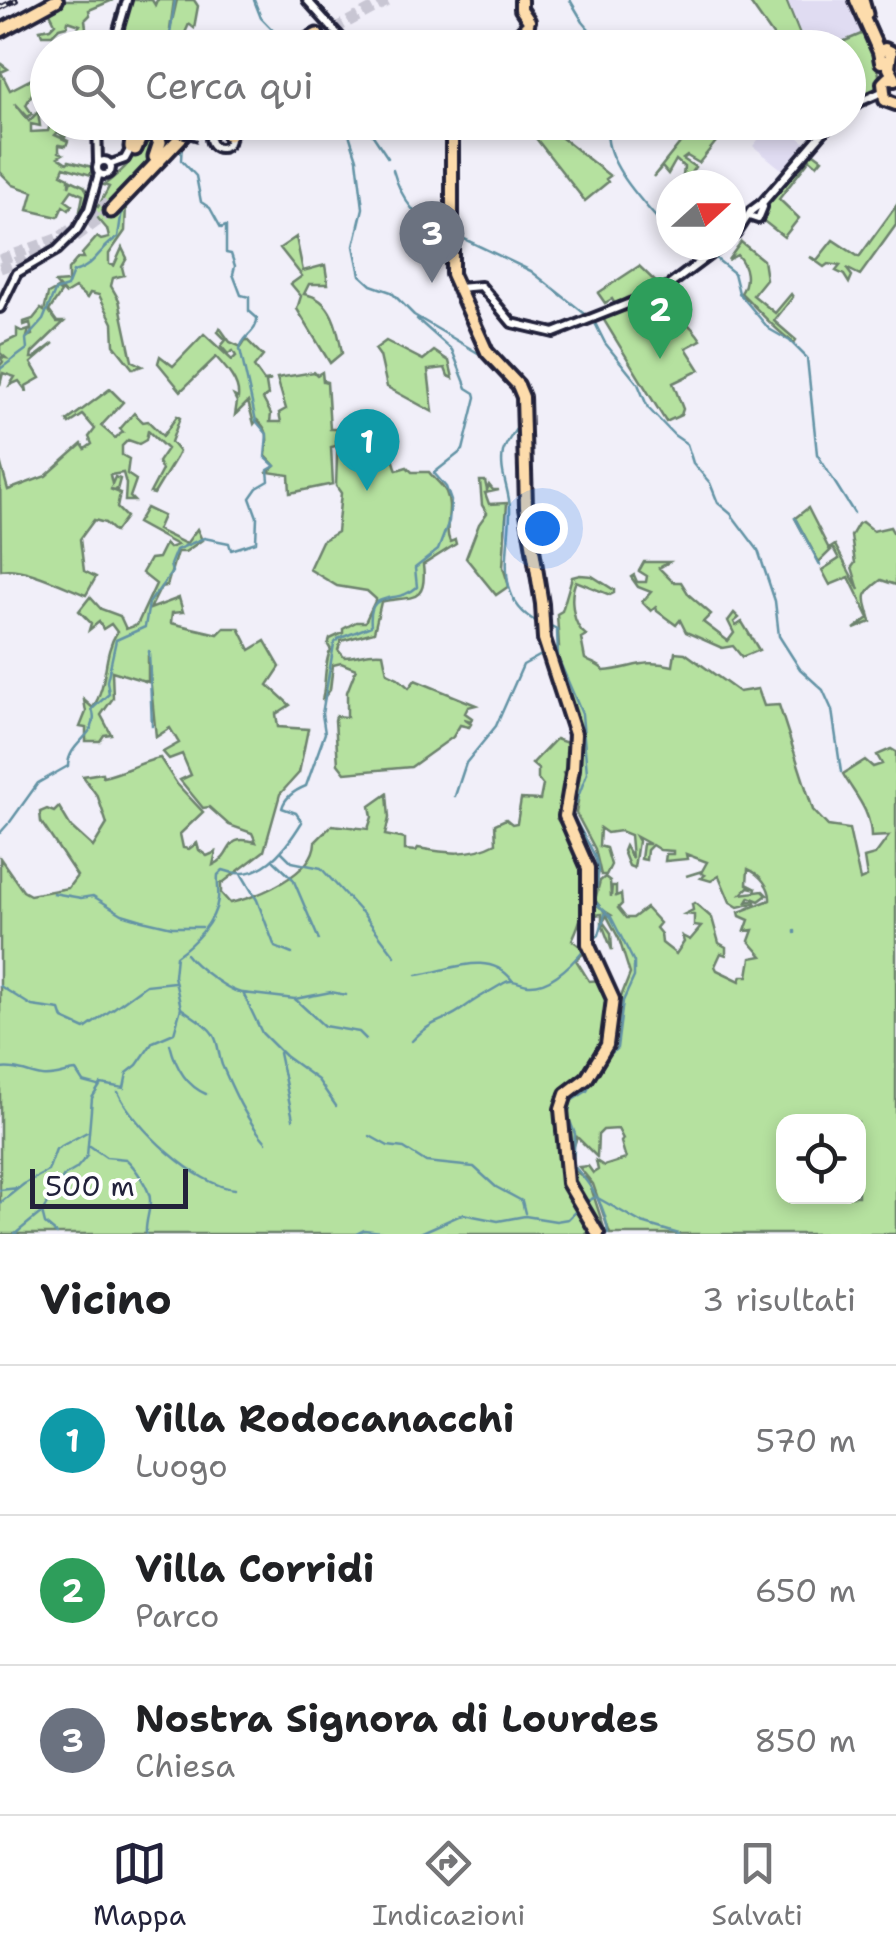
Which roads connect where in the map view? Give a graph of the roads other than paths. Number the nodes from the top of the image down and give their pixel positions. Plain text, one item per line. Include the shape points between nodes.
1 (57, 0) edge
2 (128, 0) edge
3 (307, 0) edge
4 (522, 0) edge
5 (861, 3) edge
6 (119, 30) edge
7 (334, 30) edge
8 (522, 30) edge
9 (0, 31) edge
10 (888, 54) edge
11 (895, 80) edge
12 (889, 98) edge
13 (97, 140) edge
14 (134, 140) edge
15 (137, 140) edge
16 (166, 140) edge
17 (168, 140) edge
18 (169, 140) edge
19 (205, 140) edge
20 (213, 140) edge
21 (227, 140) edge
22 (452, 140) edge
23 (819, 140) edge
24 (211, 143) junction
25 (134, 146) junction
26 (150, 164) junction
27 (104, 168) junction
28 (746, 223) edge
29 (703, 260) edge
30 (461, 291) junction
31 (0, 308) edge
32 (598, 1234) edge

1 - 9 main road
2 - 6 street
3 - 7 street
4 - 8 main road via 528,23
5 - 10 main road
10 - 11 main road
10 - 12 main road
11 - 12 main road via 887,78
13 - 27 street
14 - 25 highway
15 - 25 highway
16 - 26 highway
17 - 26 highway via 109,207
18 - 26 highway
19 - 24 street
20 - 24 street
21 - 24 street via 222,148
22 - 30 main road via 452,274
23 - 28 street
25 - 27 street
27 - 31 street via 77,230 17,273
29 - 30 street via 663,290 550,333 512,323 482,287
30 - 32 main road via 488,356 523,395 526,507 548,654 575,734 565,816 588,868 588,945 613,1006 607,1045 561,1109 566,1174

